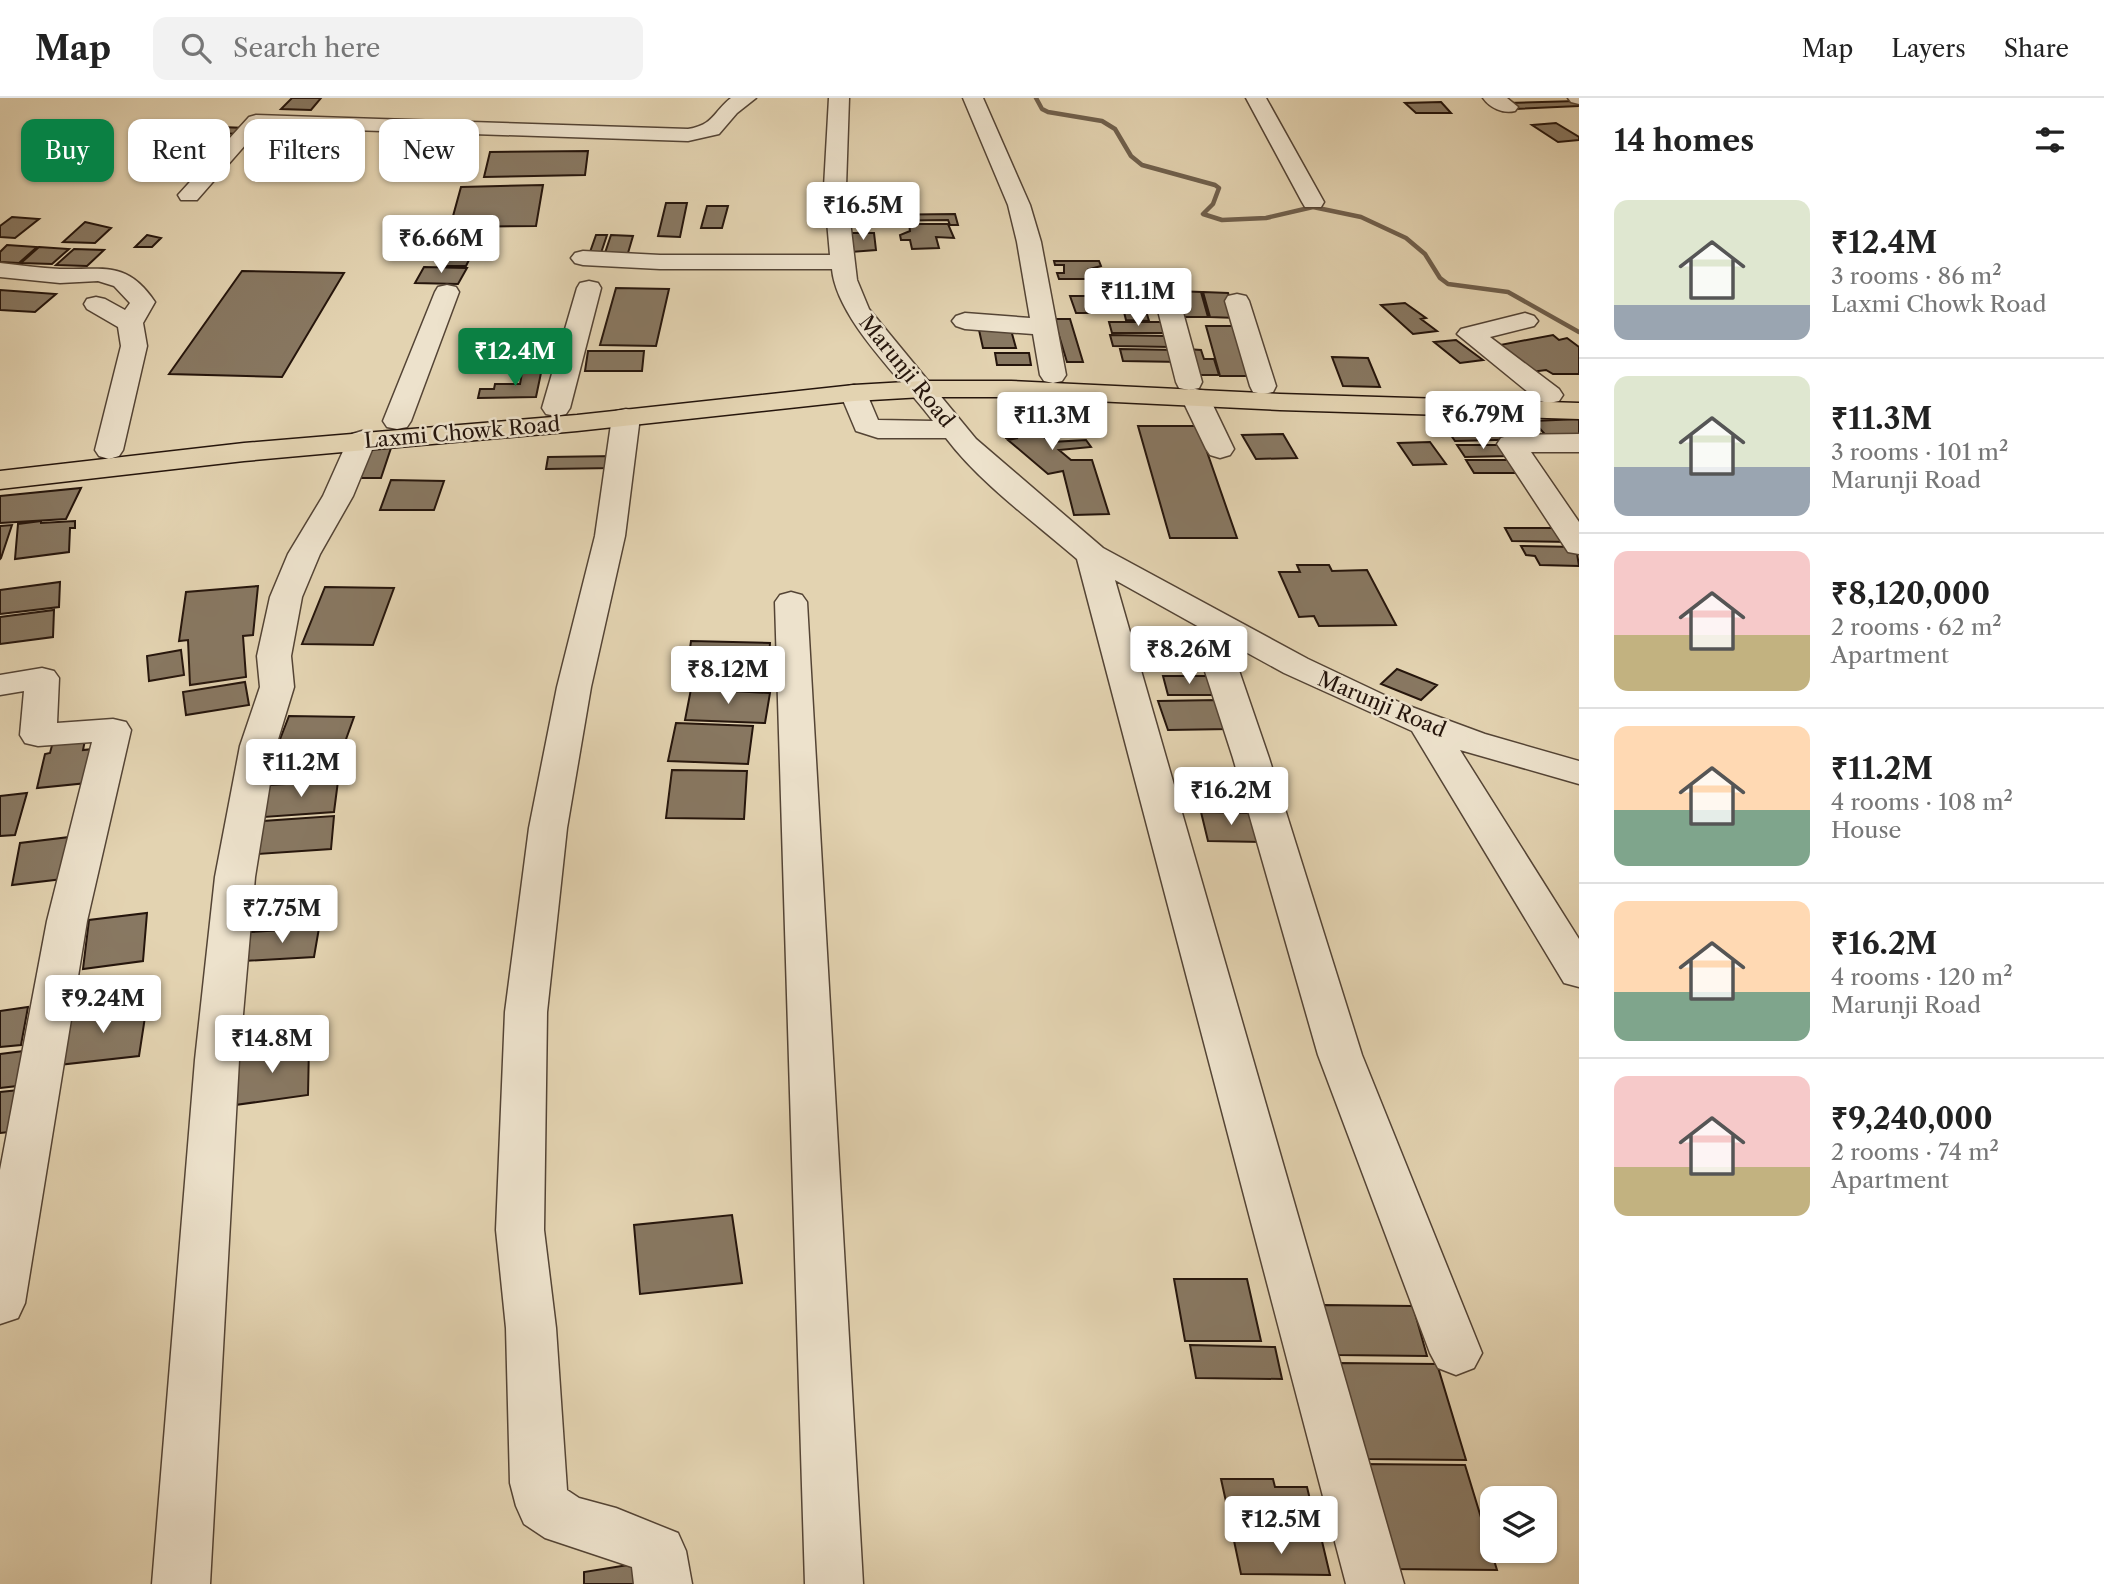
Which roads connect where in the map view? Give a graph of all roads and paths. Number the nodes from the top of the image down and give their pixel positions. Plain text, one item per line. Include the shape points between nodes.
1 (746, 98) edge
2 (839, 98) edge
3 (973, 98) edge
4 (1256, 98) edge
5 (189, 195) dead end
6 (1313, 202) dead end
7 (583, 258) dead end
8 (843, 262) junction
9 (0, 270) edge
10 (1163, 282) dead end
11 (589, 288) dead end
12 (447, 292) dead end
13 (1237, 301) dead end
14 (96, 304) dead end
15 (965, 321) dead end
16 (1525, 321) dead end
17 (130, 323) junction
18 (1043, 327) junction
19 (1053, 375) junction
20 (917, 381) junction
21 (1192, 389) junction
22 (854, 393) junction
23 (1265, 394) junction
24 (1579, 396) edge
25 (1540, 400) junction
26 (556, 408) junction
27 (1579, 411) edge
28 (626, 418) junction
29 (954, 429) junction
30 (365, 432) junction
31 (1579, 443) edge
32 (1220, 449) dead end
33 (109, 450) junction
34 (0, 463) edge
35 (0, 480) edge
36 (1576, 535) edge
37 (1092, 555) junction
38 (791, 602) dead end
39 (1217, 624) junction
40 (0, 685) edge
41 (1425, 723) junction
42 (1579, 773) edge
43 (1579, 973) edge
44 (0, 1303) edge
45 (1456, 1353) dead end
46 (181, 1584) edge
47 (663, 1584) edge
48 (834, 1584) edge
49 (1376, 1584) edge

1 - 5 street via 729,108 718,128 697,134 256,121
2 - 8 street, Marunji Road via 835,187
3 - 18 street via 1019,205
4 - 6 street
7 - 8 street
8 - 20 street, Marunji Road via 857,311
9 - 17 street via 60,276 99,274 123,281 143,302
10 - 21 street
11 - 26 street
12 - 30 street
13 - 23 street
14 - 17 street
15 - 18 street
16 - 25 street via 1471,334
17 - 33 street via 134,346
18 - 19 street
19 - 20 main road
19 - 21 main road
20 - 21 main road via 1011,389
20 - 22 main road, Laxmi Chowk Road
20 - 26 main road, Laxmi Chowk Road via 848,377
20 - 29 street, Marunji Road
21 - 23 main road
21 - 32 street
22 - 28 main road, Laxmi Chowk Road
22 - 29 street via 866,425 878,430
23 - 25 main road
24 - 25 main road
25 - 27 main road
26 - 30 main road, Laxmi Chowk Road
28 - 30 main road, Laxmi Chowk Road
28 - 47 street via 610,536 574,687 548,828 526,1012 520,1230 531,1328 537,1483 544,1506 565,1520 658,1551
29 - 37 street, Marunji Road via 1015,490
30 - 33 main road, Laxmi Chowk Road
30 - 35 main road, Laxmi Chowk Road
30 - 46 street via 286,597 274,656 275,697 258,746 235,877 216,1060
31 - 36 street via 1511,444
33 - 34 main road, Laxmi Chowk Road
37 - 39 street, Marunji Road
37 - 49 street
38 - 48 street
39 - 41 street, Marunji Road via 1296,666
39 - 45 street via 1216,653 1340,1055
40 - 44 street via 42,678 38,736 113,730 67,921
41 - 42 street, Marunji Road via 1472,742
41 - 43 street

